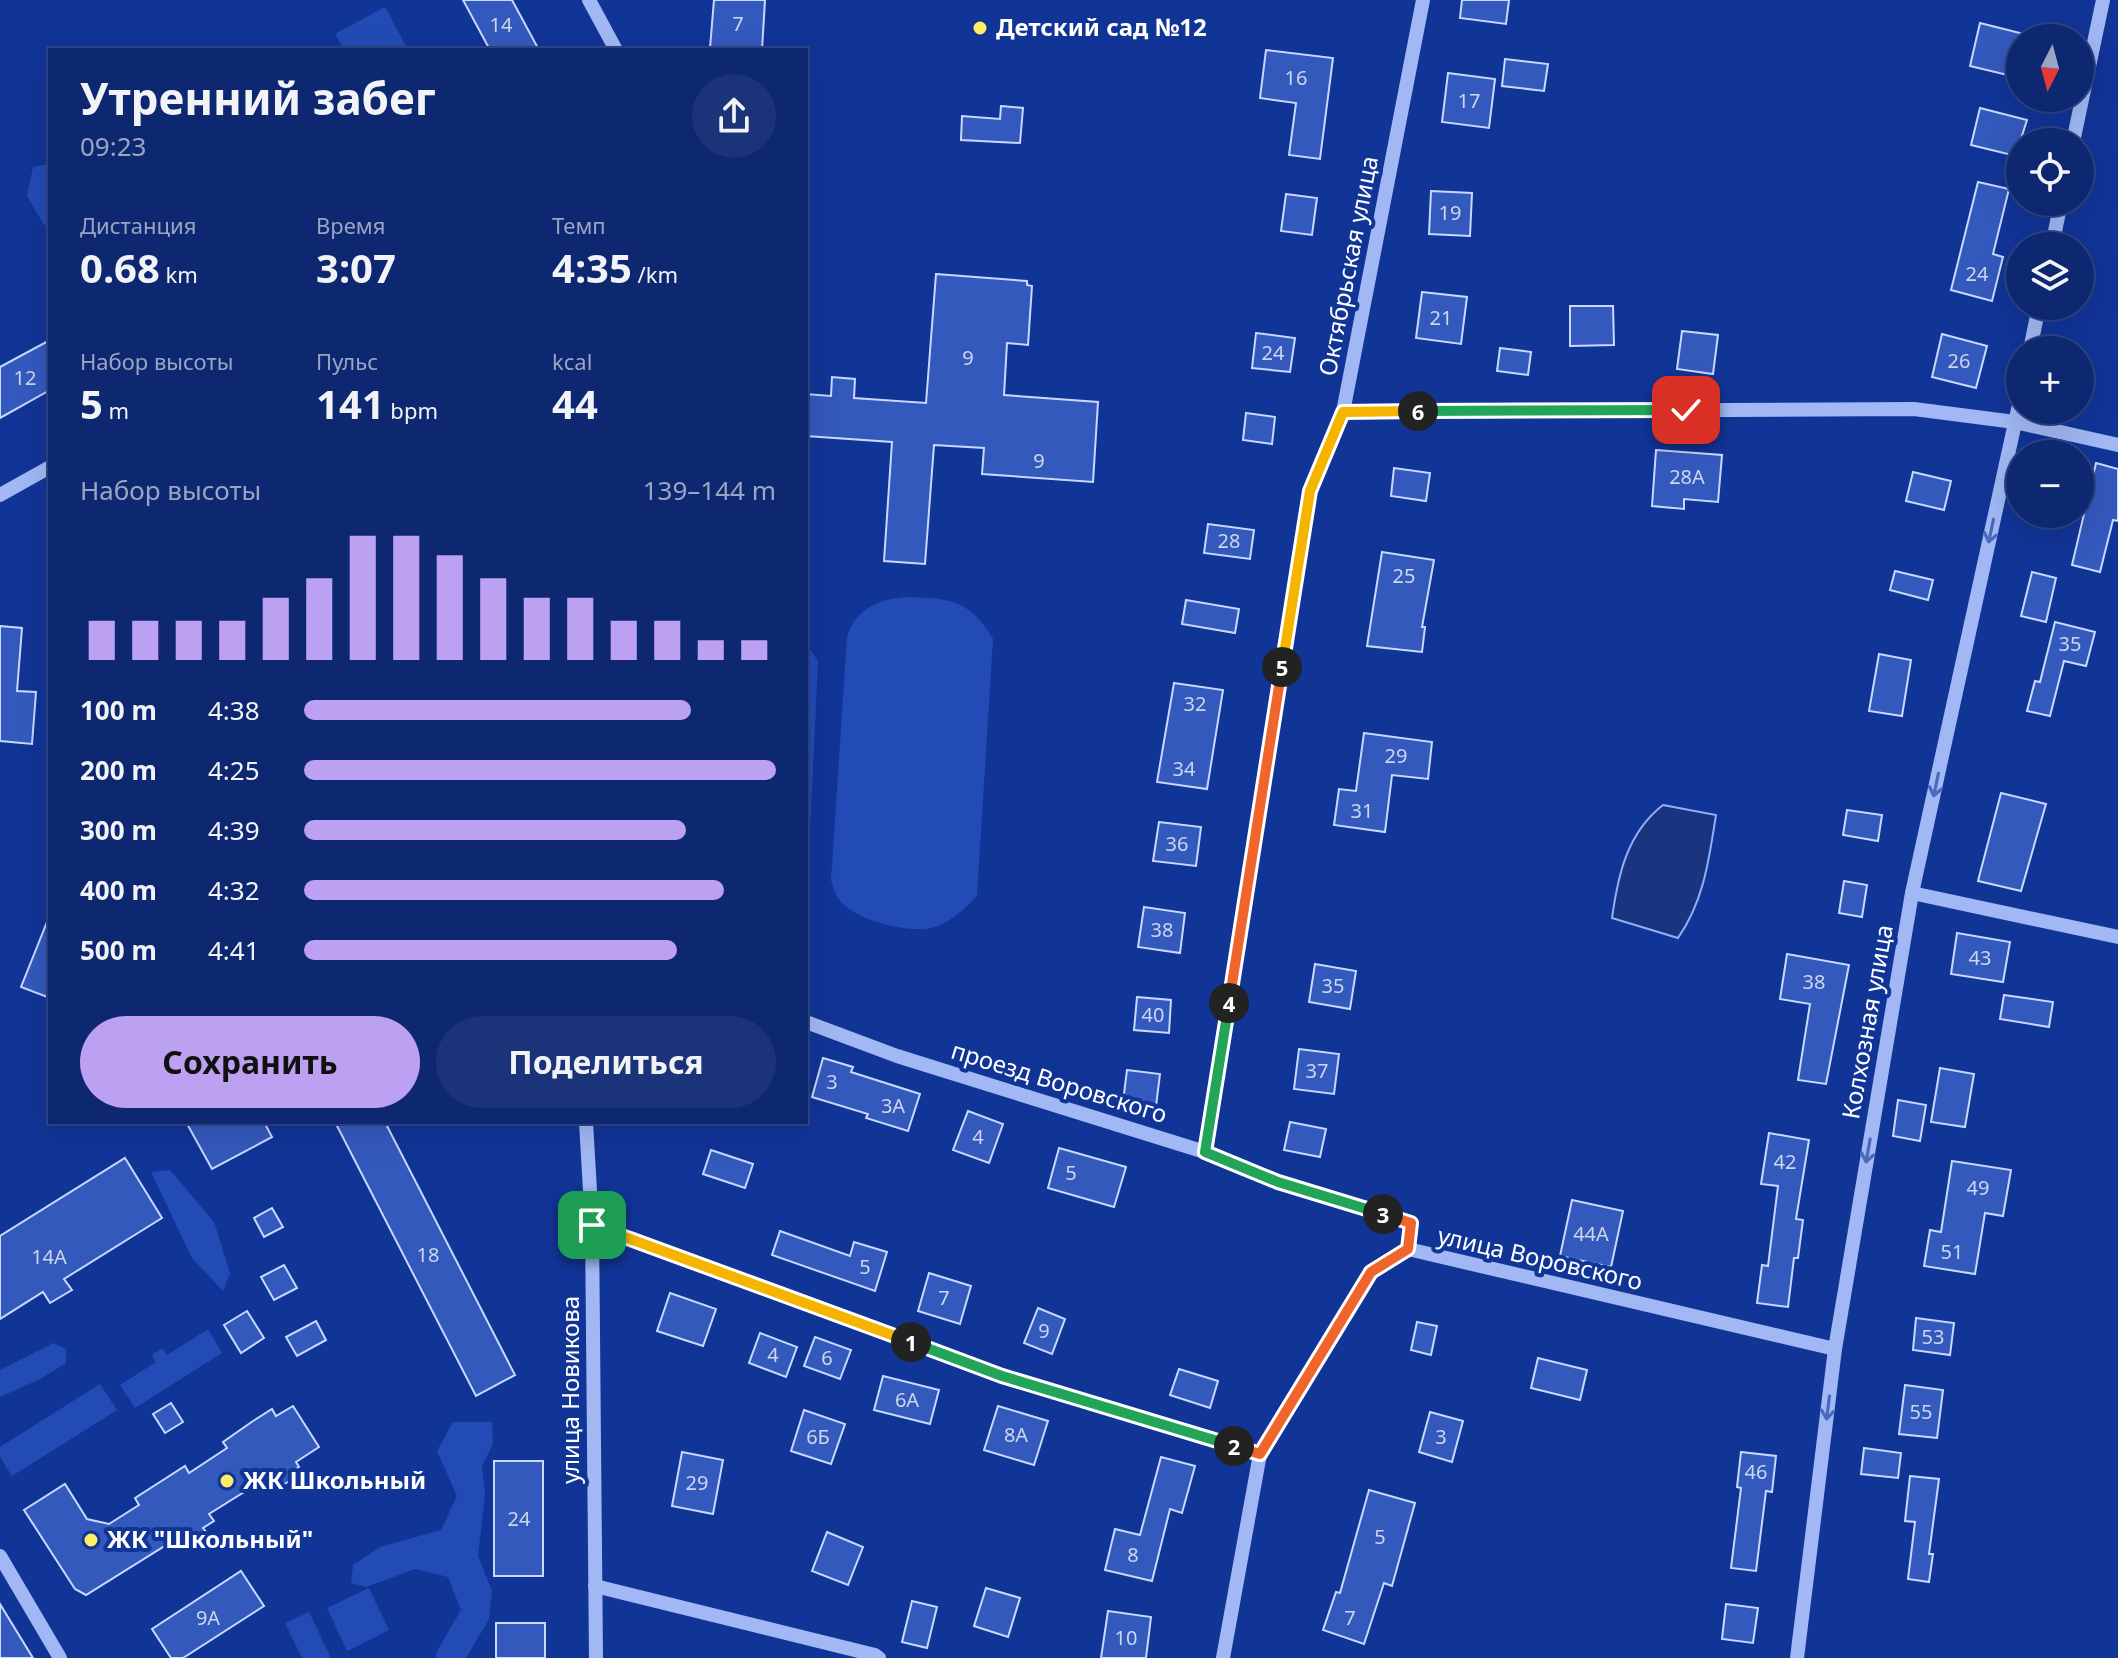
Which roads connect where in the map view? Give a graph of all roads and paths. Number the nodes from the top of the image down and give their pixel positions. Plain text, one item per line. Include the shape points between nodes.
1 (589, 0) edge
2 (1423, 0) edge
3 (2103, 0) edge
4 (615, 48) edge
5 (2076, 128) edge
6 (1343, 412) junction
7 (2006, 421) edge
8 (2015, 424) edge
9 (2024, 424) edge
10 (2118, 445) edge
11 (48, 468) edge
12 (0, 495) edge
13 (1912, 893) junction
14 (2118, 937) edge
15 (808, 1023) edge
16 (586, 1124) edge
17 (1205, 1152) junction
18 (592, 1225) junction
19 (1408, 1249) junction
20 (1835, 1349) junction
21 (1260, 1454) junction
22 (0, 1556) edge
23 (595, 1586) junction
24 (60, 1658) edge
25 (596, 1658) edge
26 (879, 1658) edge
27 (1223, 1658) edge
28 (1797, 1658) edge

1 - 4 street
2 - 6 street, Октябрьская улица
3 - 5 street
6 - 7 street via 1914,409
6 - 17 street, Октябрьская улица via 1310,491
8 -> 13 street, Колхозная улица
9 - 10 street
11 - 12 street
13 - 14 street
13 -> 20 street, Колхозная улица
15 - 17 street, проезд Воровского via 897,1056
16 - 18 street, улица Новикова
17 - 19 street, проезд Воровского via 1278,1182 1411,1223
18 - 21 street via 1002,1376
18 - 23 street, улица Новикова
19 - 20 street, улица Воровского
19 - 21 street, улица Воровского via 1371,1272
20 -> 28 street, Колхозная улица
21 - 27 street, улица Воровского
22 - 24 street
23 - 25 street, улица Новикова
23 - 26 street

